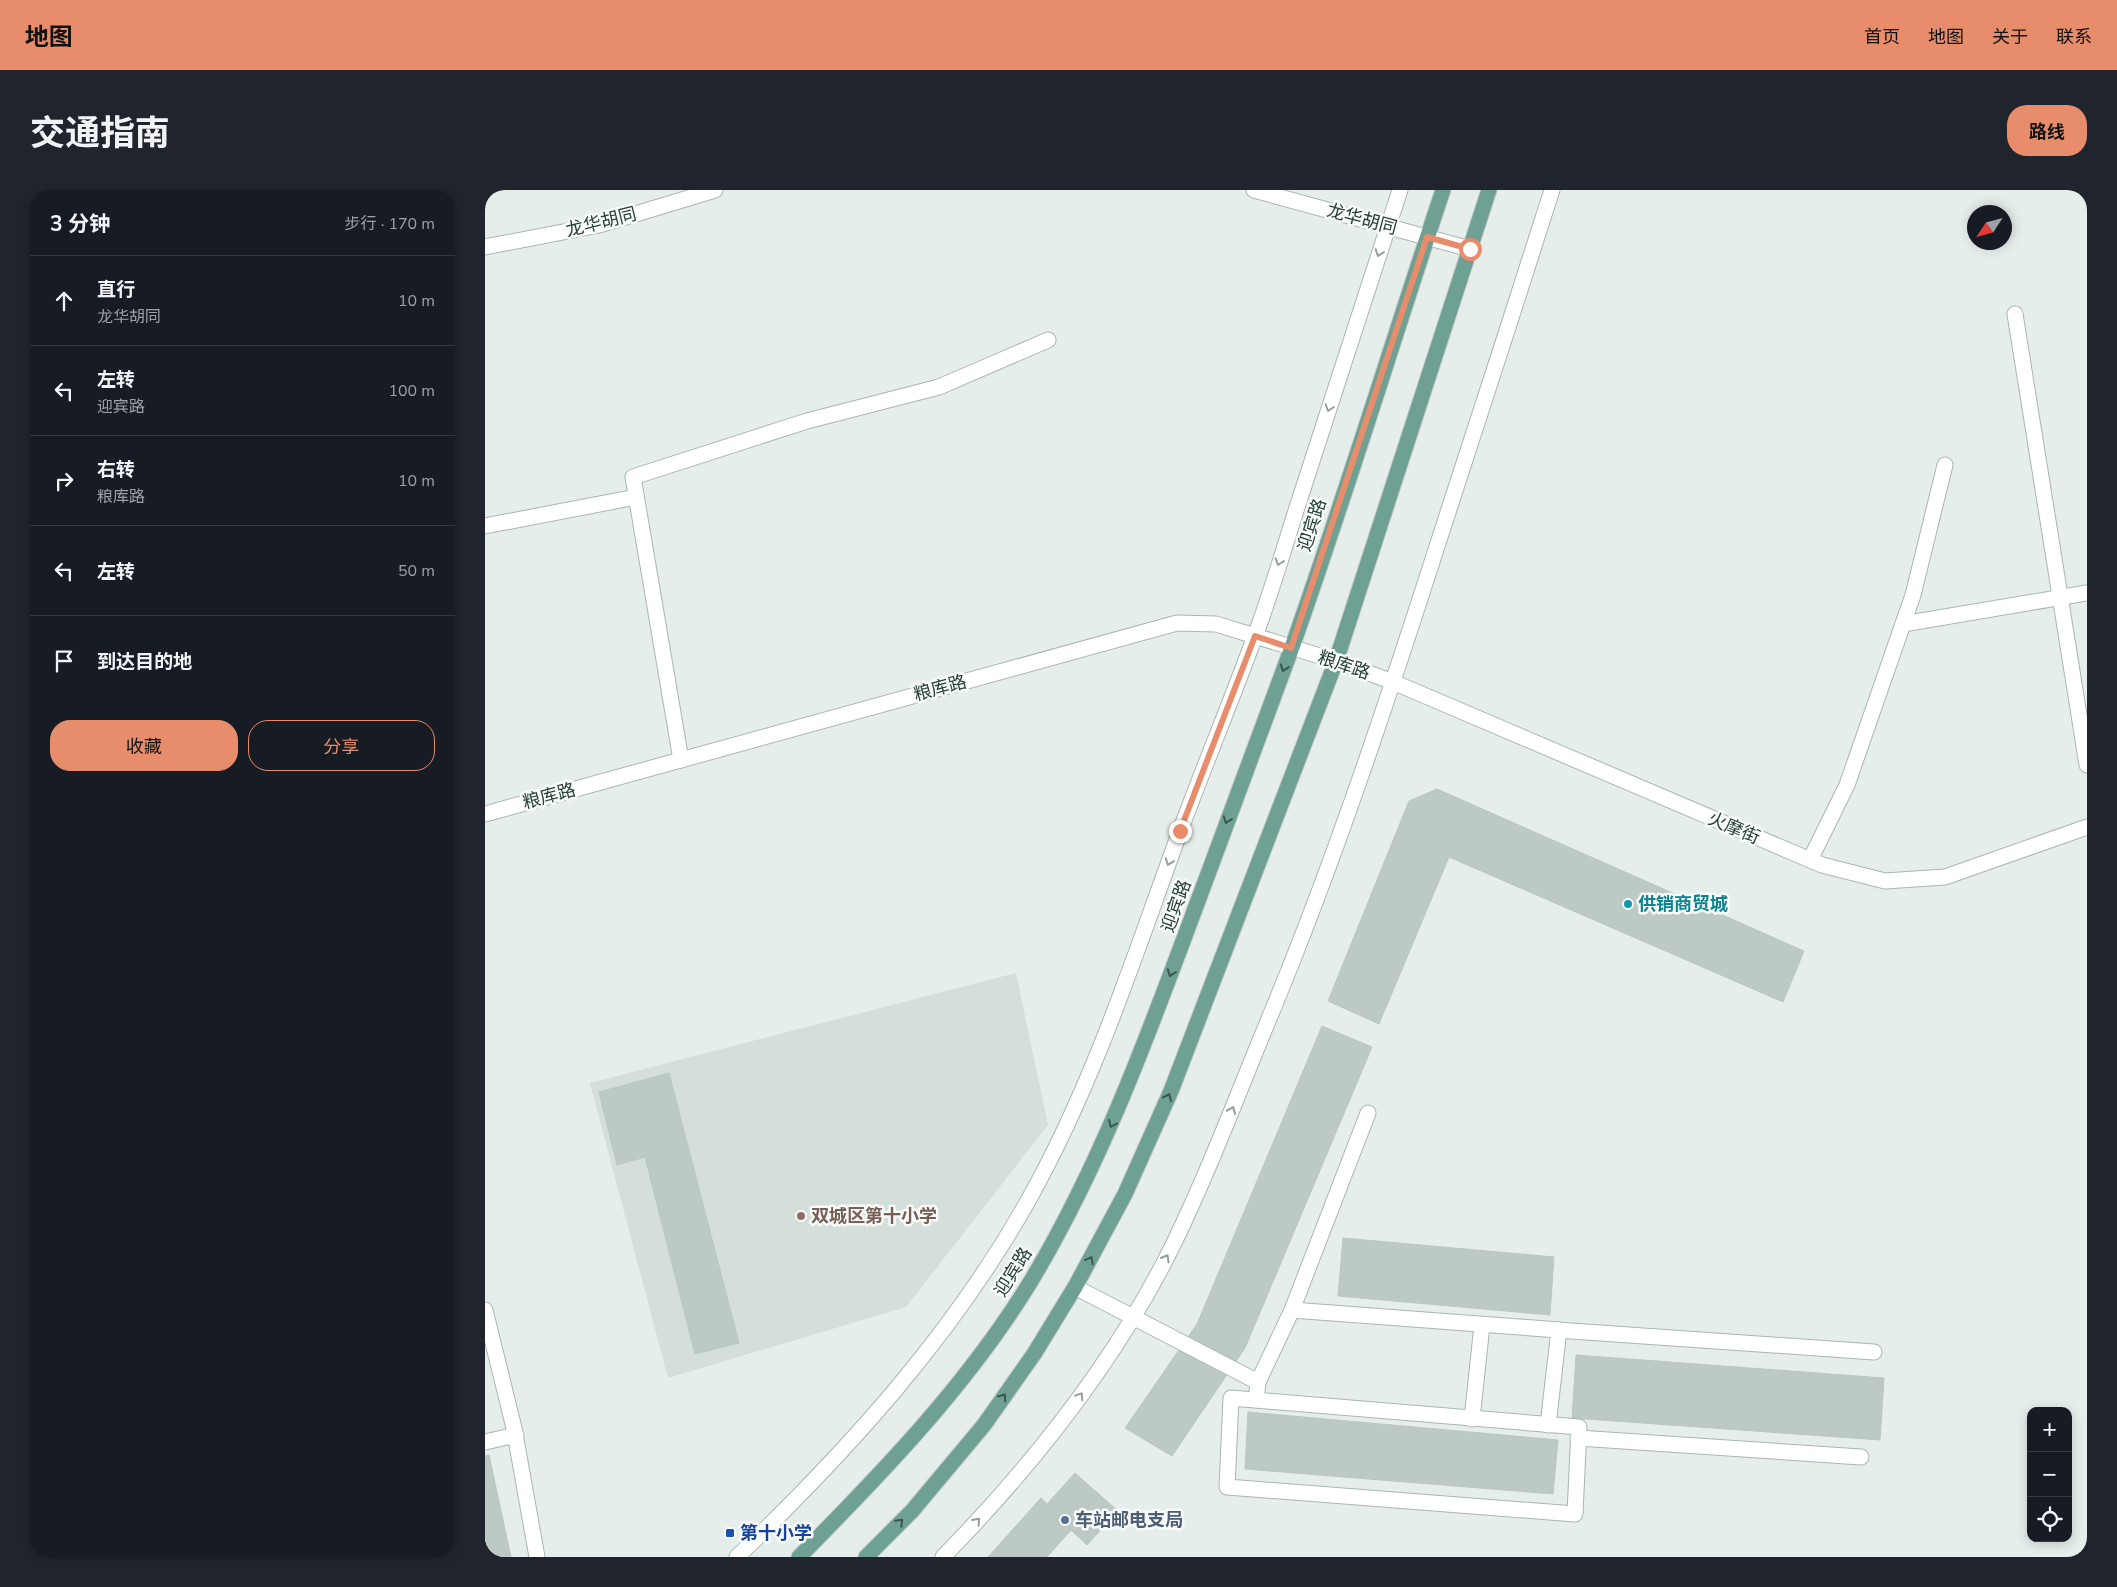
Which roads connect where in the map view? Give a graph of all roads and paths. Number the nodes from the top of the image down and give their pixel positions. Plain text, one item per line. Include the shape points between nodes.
1 (715, 190) edge
2 (1400, 190) edge
3 (1443, 190) edge
4 (1489, 190) edge
5 (1552, 190) edge
6 (1258, 191) edge
7 (1388, 226) junction
8 (1427, 237) junction
9 (485, 247) edge
10 (1470, 249) junction
11 (2015, 314) dead end
12 (1048, 340) dead end
13 (1945, 465) dead end
14 (636, 497) junction
15 (485, 526) edge
16 (2087, 593) edge
17 (2059, 599) junction
18 (1903, 624) junction
19 (1255, 636) junction
20 (1291, 648) junction
21 (1336, 662) junction
22 (1393, 682) junction
23 (681, 760) junction
24 (2087, 765) edge
25 (485, 814) edge
26 (2087, 827) edge
27 (1809, 860) junction
28 (1368, 1113) dead end
29 (1075, 1287) junction
30 (485, 1310) edge
31 (1292, 1310) junction
32 (1133, 1316) junction
33 (1482, 1325) junction
34 (1557, 1330) junction
35 (1874, 1352) dead end
36 (1258, 1382) junction
37 (1257, 1401) junction
38 (1472, 1418) junction
39 (1548, 1425) junction
40 (516, 1435) junction
41 (1578, 1438) junction
42 (485, 1442) edge
43 (1861, 1457) dead end
44 (537, 1557) edge
45 (737, 1557) edge
46 (799, 1557) edge
47 (866, 1557) edge
48 (943, 1557) edge

1 - 9 street, 龙华胡同 via 599,225
2 - 7 street
3 - 8 main road, 迎宾路
4 - 10 main road
5 - 22 street
6 - 7 street, 龙华胡同
7 - 8 street, 龙华胡同
7 -> 19 street
8 - 10 street, 龙华胡同
8 - 20 main road, 迎宾路
10 - 21 main road
11 - 17 street
12 - 14 street via 939,387 807,421 633,477
13 - 18 street
14 - 15 street
14 - 23 street
16 - 17 street
17 - 18 street
17 - 24 street
18 - 27 street via 1847,785
19 - 20 street, 粮库路
19 - 23 street, 粮库路 via 1216,624 1177,623
19 -> 45 street via 1098,1055 1029,1200 929,1351 806,1490
20 - 21 street, 粮库路
20 -> 46 main road, 迎宾路 via 1156,1014 1114,1120 1065,1220 1030,1282 964,1376
21 - 22 street, 粮库路
29 -> 21 main road via 1125,1194 1171,1091
22 - 27 street, 火摩街
32 -> 22 street via 1171,1248 1216,1150 1337,848
23 - 25 street, 粮库路
26 - 27 street, 火摩街 via 1945,877 1885,880
28 - 31 street
29 - 32 street
47 -> 29 main road via 912,1511 984,1425 1034,1354
30 - 40 street
31 - 33 street
31 - 36 street
32 - 36 street
48 -> 32 street via 1028,1465 1071,1410
33 - 34 street
33 - 38 street
34 - 35 street
34 - 39 street
36 - 37 street
37 - 38 street
37 - 41 street via 1231,1398 1227,1487 1575,1514
38 - 39 street
39 - 41 street via 1579,1427
40 - 42 street
40 - 44 street
41 - 43 street

